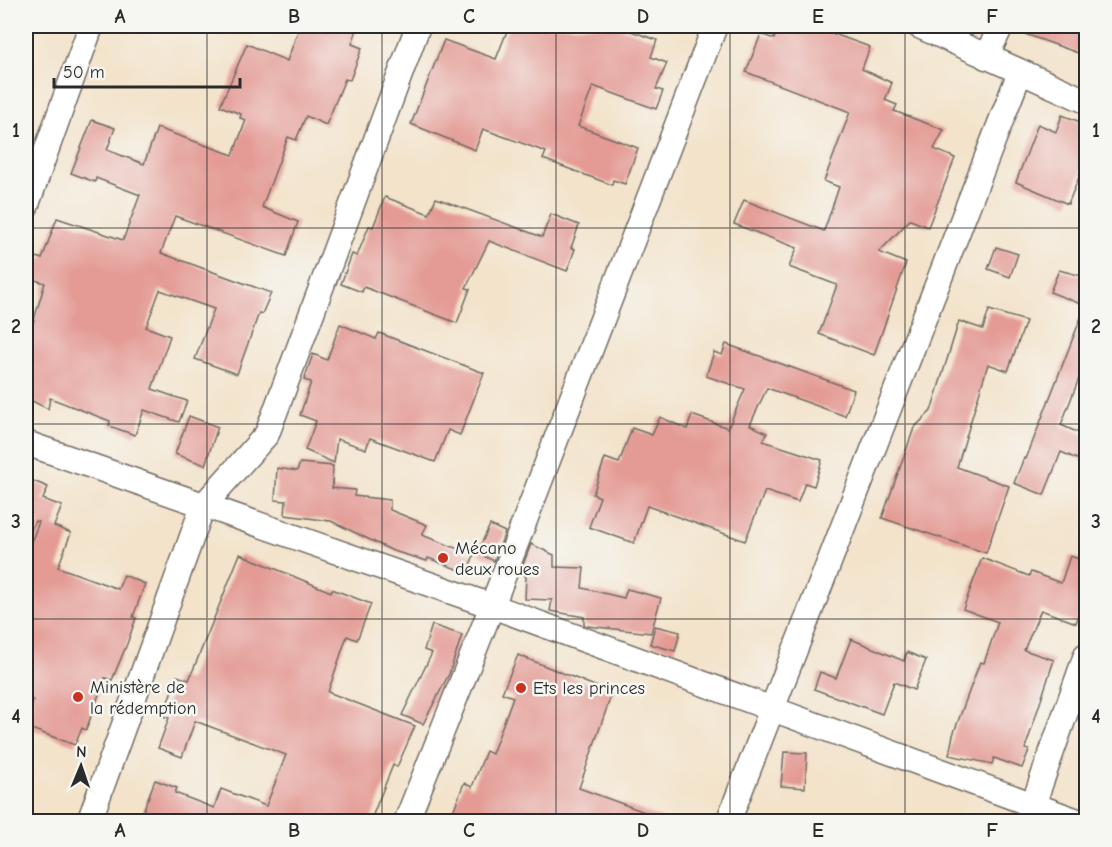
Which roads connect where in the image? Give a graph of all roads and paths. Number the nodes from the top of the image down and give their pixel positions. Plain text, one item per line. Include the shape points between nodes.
1 (91, 26) edge
2 (418, 26) edge
3 (715, 26) edge
4 (919, 26) edge
5 (1001, 26) edge
6 (986, 57) junction
7 (1020, 72) junction
8 (1086, 101) edge
9 (26, 207) edge
10 (26, 443) edge
11 (203, 506) junction
12 (492, 606) junction
13 (1086, 655) edge
14 (772, 708) junction
15 (1030, 813) edge
16 (88, 822) edge
17 (406, 822) edge
18 (728, 822) edge
19 (1080, 822) edge

1 - 9 street
2 - 11 street via 267,434
3 - 12 street
4 - 6 street
5 - 6 street
6 - 7 street
7 - 8 street
7 - 14 street
10 - 11 street
11 - 12 street
11 - 16 street
12 - 14 street
12 - 17 street
13 - 15 street
14 - 15 street
14 - 18 street
15 - 19 street

